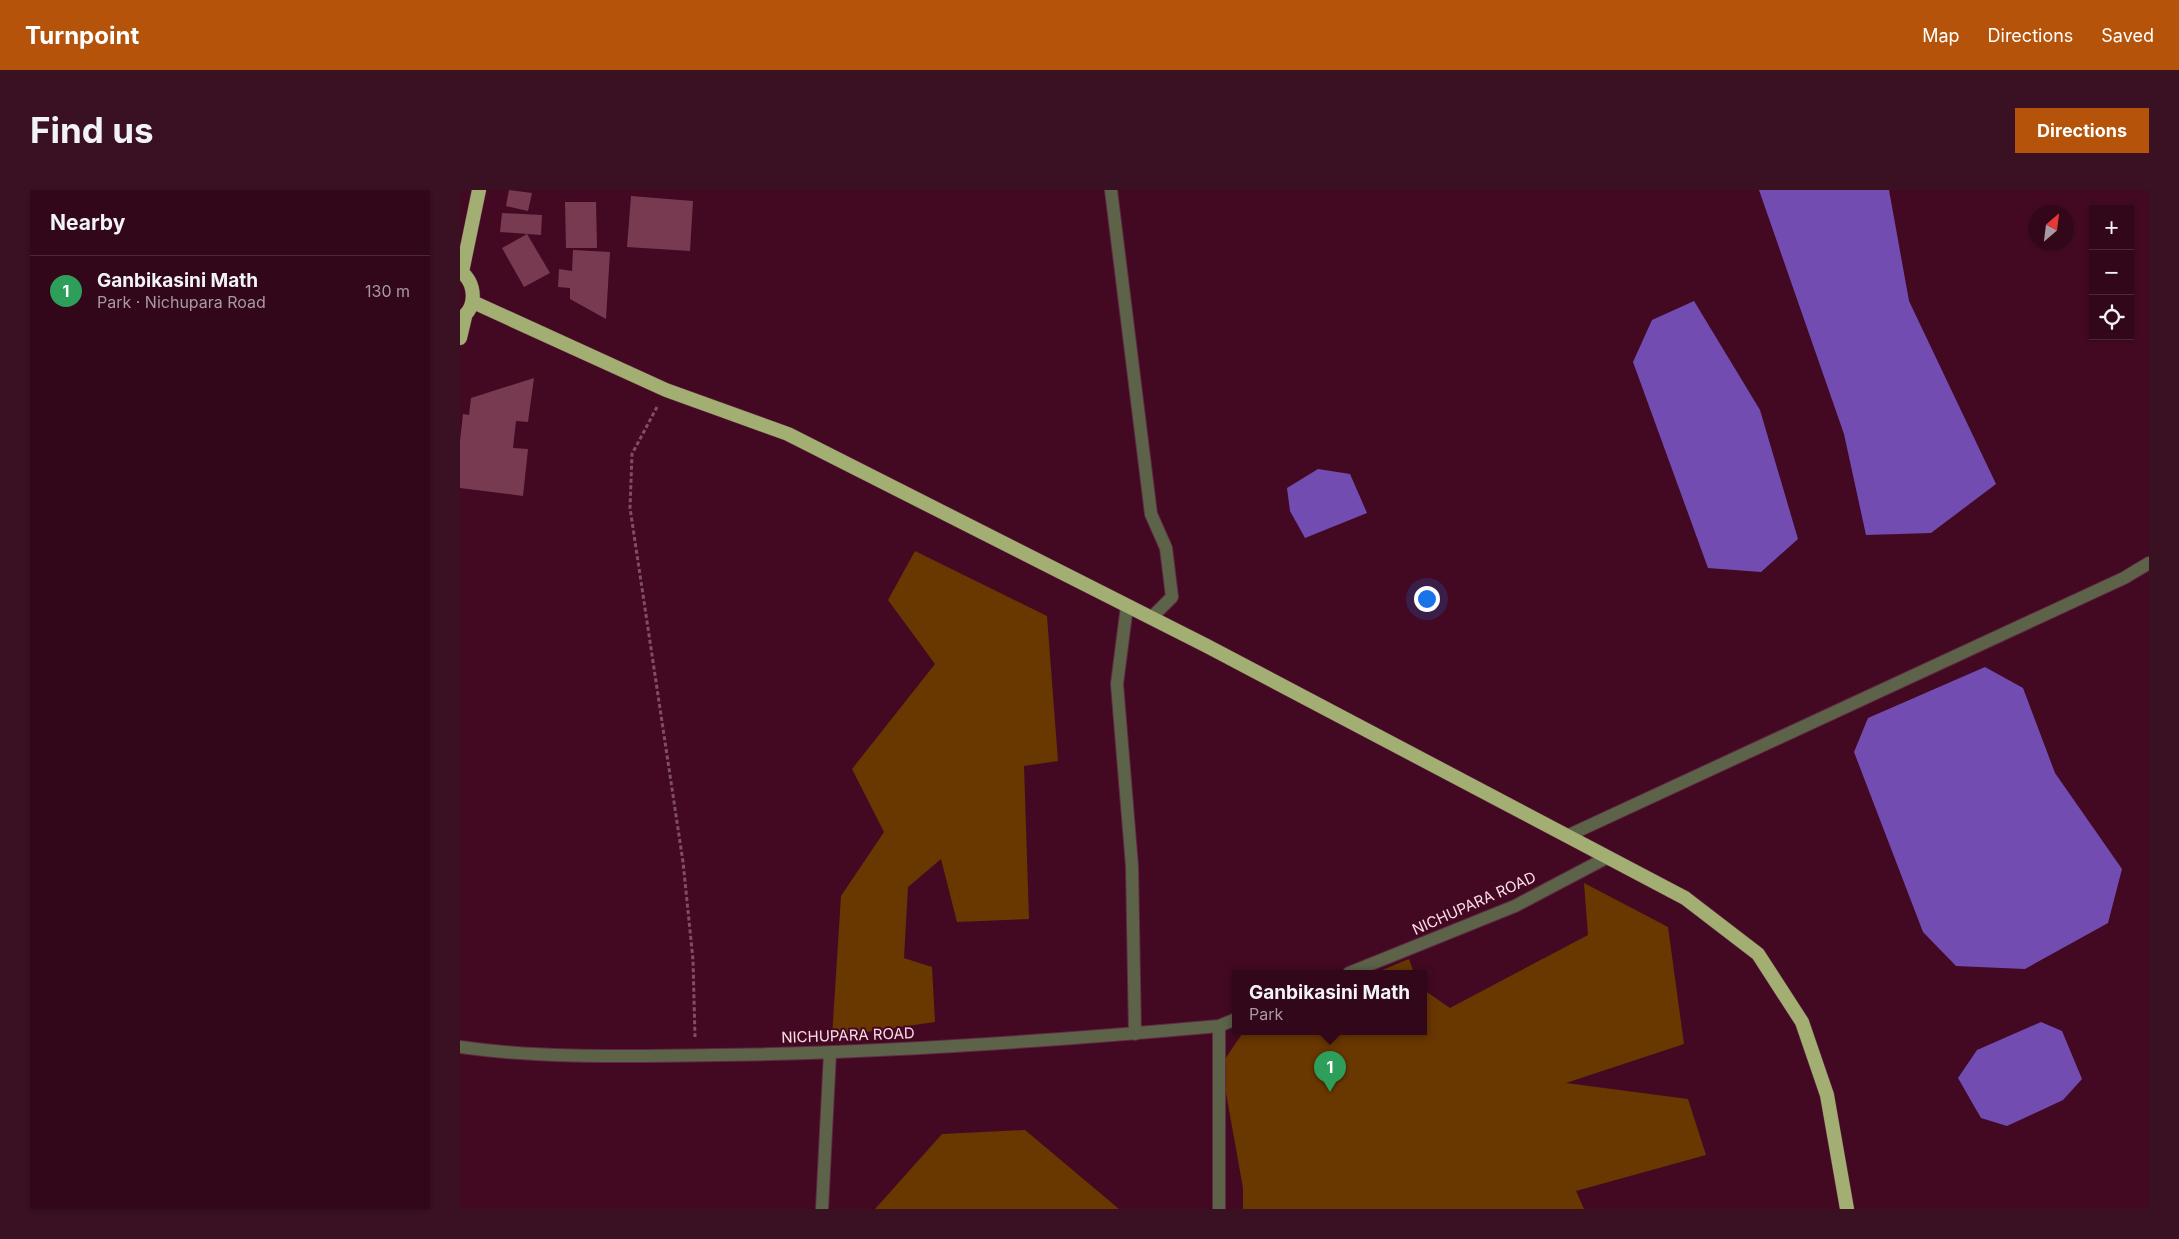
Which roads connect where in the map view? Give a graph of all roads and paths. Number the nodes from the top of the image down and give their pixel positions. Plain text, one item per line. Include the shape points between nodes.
1 (479, 190) edge
2 (1111, 190) edge
3 (461, 271) edge
4 (473, 302) junction
5 (462, 318) edge
6 (460, 338) edge
7 (666, 390) junction
8 (2149, 563) edge
9 (1127, 606) junction
10 (1151, 618) junction
11 (1567, 836) junction
12 (1608, 857) junction
13 (1356, 970) edge
14 (1232, 1021) edge
15 (1219, 1026) junction
16 (1135, 1034) junction
17 (460, 1046) edge
18 (830, 1054) junction
19 (696, 1055) junction
20 (822, 1209) edge
21 (1219, 1209) edge
22 (1847, 1209) edge

1 - 3 highway
2 - 10 street via 1151,514 1166,548 1172,597
3 - 4 highway via 472,285
4 - 5 highway
4 - 7 highway
5 - 6 highway
7 - 9 highway via 788,434
7 - 19 path via 632,454 630,508 683,862 693,960
8 - 11 street via 2124,578
9 - 10 highway
9 - 16 street via 1117,684 1132,866
10 - 11 highway
11 - 12 highway
12 - 13 street, NICHUPARA ROAD via 1515,906
12 - 22 highway via 1685,898 1758,954 1802,1022 1827,1096
14 - 15 street, NICHUPARA ROAD
15 - 16 street, NICHUPARA ROAD
15 - 21 street
16 - 18 street, NICHUPARA ROAD
17 - 19 street, NICHUPARA ROAD via 507,1054
18 - 19 street, NICHUPARA ROAD
18 - 20 street

